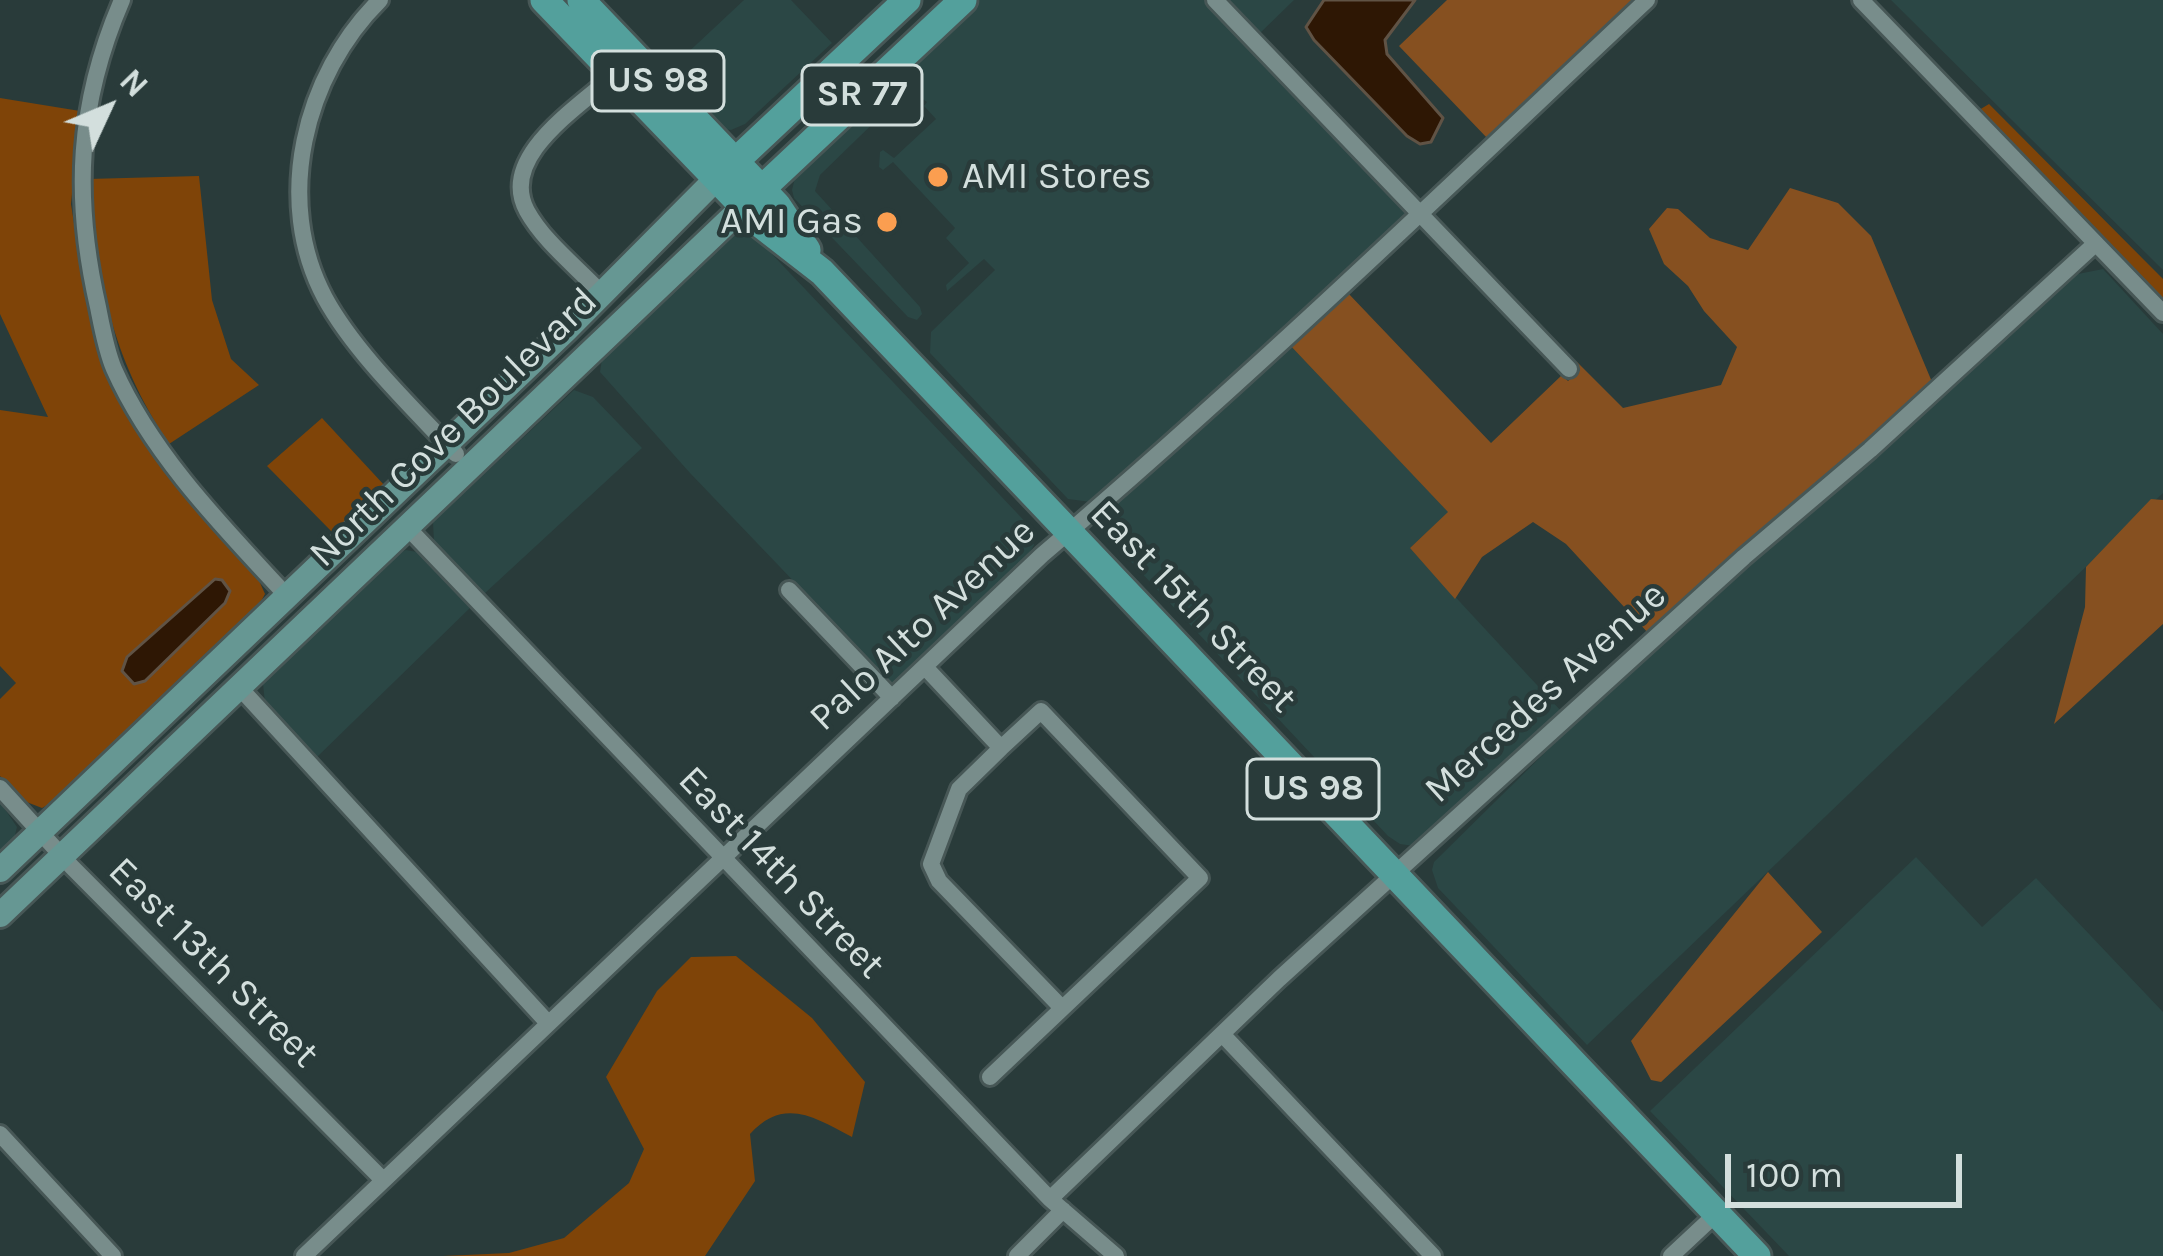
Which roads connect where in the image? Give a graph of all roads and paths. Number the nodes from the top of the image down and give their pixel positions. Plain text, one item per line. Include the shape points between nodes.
1 (122, 0) edge
2 (380, 0) edge
3 (581, 0) edge
4 (907, 0) edge
5 (963, 0) edge
6 (1215, 0) edge
7 (1647, 0) edge
8 (1861, 0) edge
9 (553, 3) edge
10 (615, 74) junction
11 (725, 170) junction
12 (752, 198) junction
13 (1422, 212) junction
14 (2095, 244) junction
15 (602, 294) junction
16 (2163, 313) edge
17 (1569, 369) dead end
18 (451, 449) junction
19 (407, 527) junction
20 (1069, 533) junction
21 (789, 590) dead end
22 (287, 596) junction
23 (925, 667) junction
24 (239, 687) junction
25 (892, 698) junction
26 (1001, 748) junction
27 (0, 788) edge
28 (40, 832) junction
29 (62, 856) junction
30 (722, 860) junction
31 (0, 870) edge
32 (1395, 876) junction
33 (0, 915) edge
34 (1062, 1009) junction
35 (548, 1023) junction
36 (1222, 1034) junction
37 (990, 1077) dead end
38 (0, 1134) edge
39 (383, 1180) junction
40 (1057, 1205) junction
41 (1716, 1214) junction
42 (113, 1256) edge
43 (304, 1256) edge
44 (1017, 1256) edge
45 (1116, 1256) edge
46 (1433, 1256) edge
47 (1671, 1256) edge
48 (1757, 1256) edge

1 - 22 street via 94,81 80,201 104,337 164,453
2 - 18 street via 345,42 313,107 302,223 334,313
3 - 11 main road, East 15th Street / US 98
4 - 11 main road, North Cove Boulevard / SR 77
5 - 12 main road, North Cove Boulevard / SR 77
6 - 13 street
7 - 13 street, Palo Alto Avenue
8 - 14 street
9 - 10 main road, East 15th Street / US 98
10 - 11 main road, East 15th Street / US 98
10 - 15 street via 539,145 520,182 535,223
11 - 12 main road, East 15th Street / US 98
11 - 15 main road, North Cove Boulevard / SR 77
12 - 19 main road, North Cove Boulevard / SR 77
12 - 20 main road, East 15th Street / US 98
13 - 17 street
13 - 20 street, Palo Alto Avenue
14 - 16 street
14 - 32 street, Mercedes Avenue
15 - 18 main road, North Cove Boulevard / SR 77
18 - 19 main road via 406,510
18 - 22 main road, North Cove Boulevard
19 - 24 main road, North Cove Boulevard / SR 77
19 - 30 street, East 14th Street
20 - 23 street, Palo Alto Avenue
20 - 32 main road, East 15th Street / US 98
21 - 25 street
22 - 28 main road, North Cove Boulevard
23 - 25 street, Palo Alto Avenue
23 - 26 street
24 - 29 main road, North Cove Boulevard / SR 77
24 - 35 street
25 - 30 street, Palo Alto Avenue
26 - 34 street via 959,789 931,864
26 - 34 street via 1041,711 1200,878
27 - 28 street, East 13th Street
28 - 29 street, East 13th Street
28 - 31 main road, North Cove Boulevard
29 - 33 main road, North Cove Boulevard / SR 77
29 - 39 street, East 13th Street
30 - 35 street, Palo Alto Avenue
30 - 40 street, East 14th Street
32 - 36 street, Mercedes Avenue
32 - 41 main road, East 15th Street / US 98
34 - 37 street
35 - 39 street, Palo Alto Avenue
36 - 40 street, Mercedes Avenue
36 - 46 street
38 - 42 street
39 - 43 street, Palo Alto Avenue
40 - 44 street, Mercedes Avenue
40 - 45 street, East 14th Street
41 - 47 street
41 - 48 main road, East 15th Street / US 98

